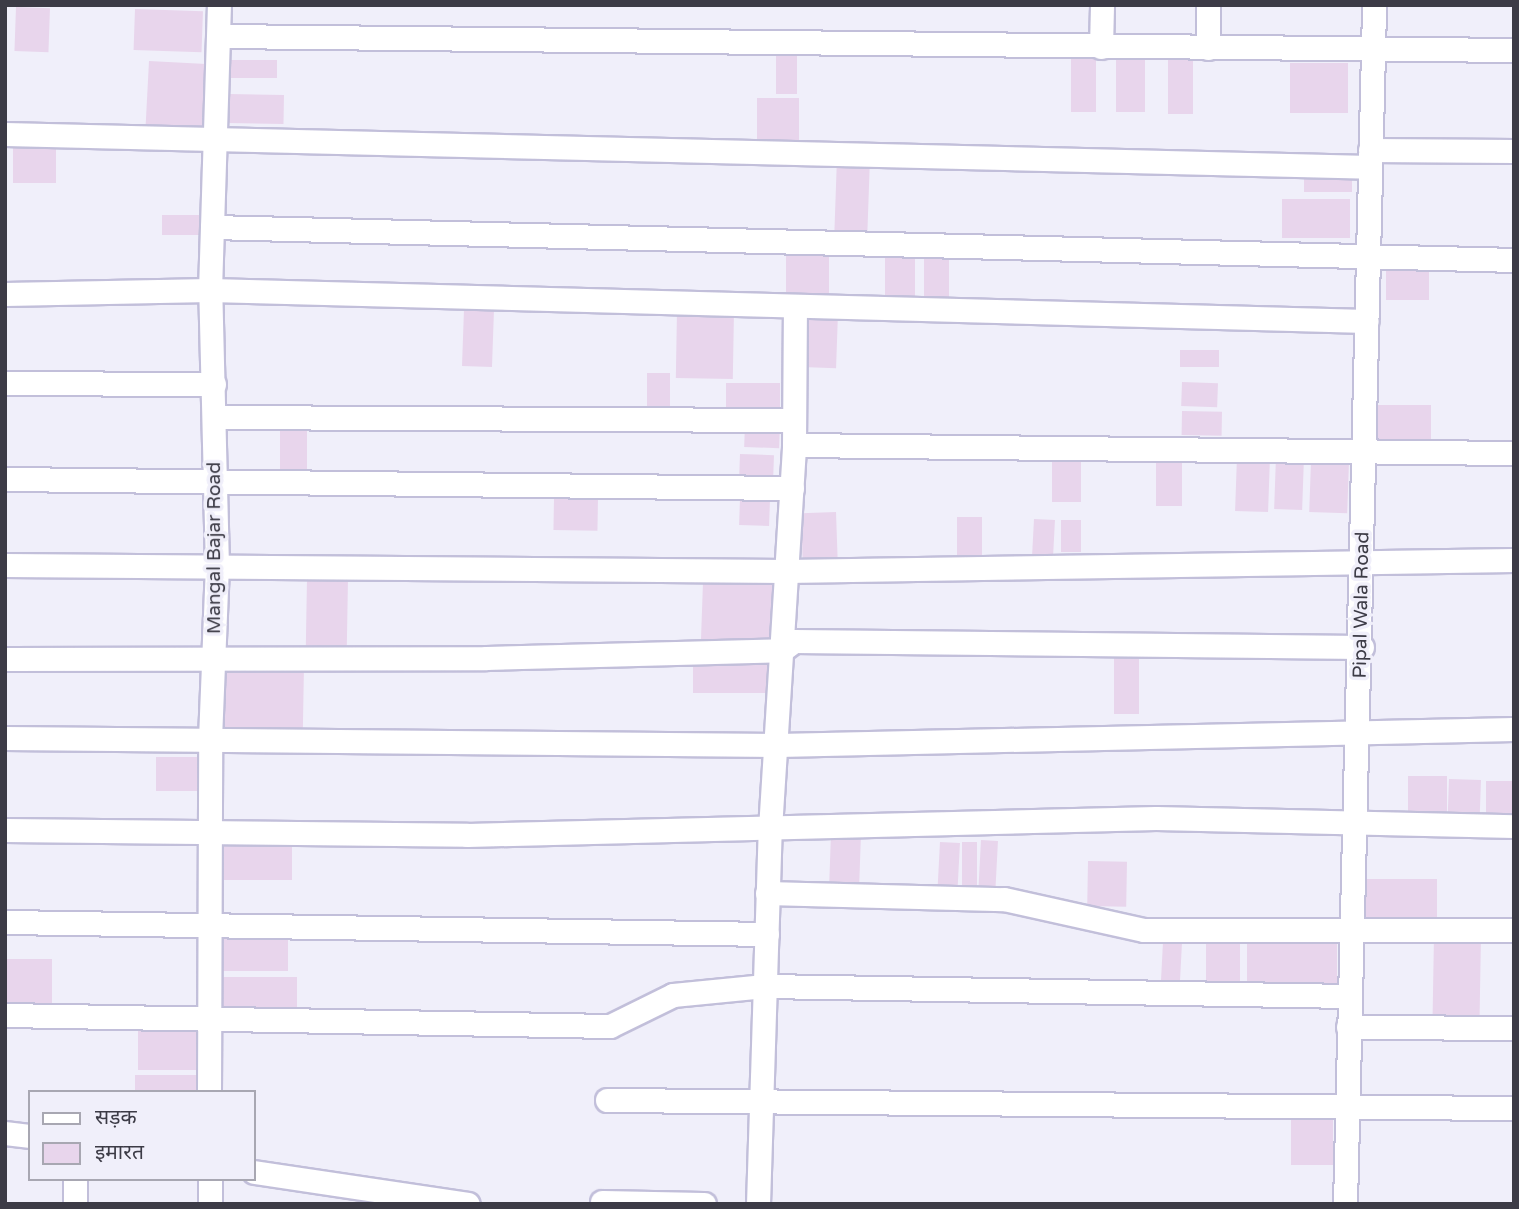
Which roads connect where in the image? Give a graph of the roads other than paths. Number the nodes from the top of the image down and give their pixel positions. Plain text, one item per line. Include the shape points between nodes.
1 (219, 5) edge
2 (1102, 5) edge
3 (1208, 5) edge
4 (1374, 5) edge
5 (219, 36) junction
6 (1101, 47) junction
7 (1208, 48) junction
8 (1373, 50) junction
9 (1514, 50) edge
10 (5, 134) edge
11 (215, 135) junction
12 (1514, 151) edge
13 (1370, 158) junction
14 (212, 227) junction
15 (1369, 259) junction
16 (1514, 260) edge
17 (209, 290) junction
18 (5, 295) edge
19 (795, 308) junction
20 (1367, 321) junction
21 (5, 383) edge
22 (214, 384) junction
23 (214, 417) junction
24 (794, 420) junction
25 (794, 445) junction
26 (1514, 453) edge
27 (1364, 455) junction
28 (5, 479) edge
29 (216, 481) junction
30 (792, 488) junction
31 (1363, 559) junction
32 (1514, 560) edge
33 (5, 565) edge
34 (216, 567) junction
35 (786, 571) junction
36 (1362, 647) junction
37 (782, 650) junction
38 (5, 659) edge
39 (215, 660) junction
40 (1514, 729) edge
41 (1358, 730) junction
42 (5, 737) edge
43 (210, 739) junction
44 (778, 745) junction
45 (1354, 819) junction
46 (1514, 826) edge
47 (770, 829) junction
48 (5, 830) edge
49 (209, 832) junction
50 (768, 893) junction
51 (5, 922) edge
52 (210, 925) junction
53 (1350, 928) junction
54 (1514, 930) edge
55 (767, 934) junction
56 (765, 986) junction
57 (1349, 996) junction
58 (5, 1015) edge
59 (209, 1018) junction
60 (1348, 1027) junction
61 (1514, 1028) edge
62 (209, 1090) edge
63 (607, 1100) dead end
64 (758, 1105) junction
65 (1346, 1106) junction
66 (1514, 1108) edge
67 (5, 1133) edge
68 (28, 1136) edge
69 (256, 1173) edge
70 (75, 1181) edge
71 (210, 1181) edge
72 (344, 1195) edge
73 (602, 1202) edge
74 (75, 1204) edge
75 (209, 1204) edge
76 (468, 1204) edge
77 (704, 1204) edge
78 (758, 1204) edge
79 (1345, 1204) edge

1 - 5 street, Mangal Bajar Road
2 - 6 street
3 - 7 street
4 - 8 street, Pipal Wala Road
5 - 6 street
5 - 11 street, Mangal Bajar Road
6 - 7 street
7 - 8 street
8 - 9 street
8 - 13 street, Pipal Wala Road
10 - 11 street
11 - 13 street
11 - 14 street, Mangal Bajar Road
12 - 13 street
13 - 15 street, Pipal Wala Road
14 - 15 street
14 - 17 street, Mangal Bajar Road
15 - 16 street
15 - 20 street, Pipal Wala Road
17 - 18 street
17 - 19 street
17 - 22 street, Mangal Bajar Road
19 - 20 street
19 - 24 street
20 - 27 street, Pipal Wala Road
21 - 22 street
22 - 23 street, Mangal Bajar Road
23 - 24 street
23 - 29 street, Mangal Bajar Road
24 - 25 street
25 - 27 street
25 - 30 street
26 - 27 street
27 - 31 street, Pipal Wala Road
28 - 29 street
29 - 30 street
29 - 34 street, Mangal Bajar Road
30 - 35 street
31 - 32 street
31 - 35 street
31 - 36 street, Pipal Wala Road
33 - 34 street
34 - 35 street
34 - 39 street, Mangal Bajar Road
35 - 37 street
36 - 37 street via 794,641
36 - 41 street, Pipal Wala Road
37 - 39 street
37 - 44 street
38 - 39 street
39 - 43 street, Mangal Bajar Road
40 - 41 street
41 - 44 street
41 - 45 street, Pipal Wala Road
42 - 43 street
43 - 44 street
43 - 49 street, Mangal Bajar Road
44 - 47 street
45 - 46 street
45 - 47 street via 912,821
45 - 53 street, Pipal Wala Road
47 - 49 street
47 - 50 street
48 - 49 street
49 - 52 street, Mangal Bajar Road
50 - 53 street via 1004,899 1144,930
50 - 55 street
51 - 52 street
52 - 55 street
52 - 59 street, Mangal Bajar Road
53 - 54 street
53 - 57 street, Pipal Wala Road
55 - 56 street
56 - 57 street
56 - 59 street via 673,995 610,1026
56 - 64 street
57 - 60 street, Pipal Wala Road
58 - 59 street
59 - 62 street, Mangal Bajar Road
60 - 61 street
60 - 65 street, Pipal Wala Road
63 - 64 street
64 - 65 street
64 - 78 street
65 - 66 street
65 - 79 street, Pipal Wala Road
67 - 68 street
69 - 72 street
70 - 74 street
71 - 75 street
72 - 76 street
73 - 77 street

